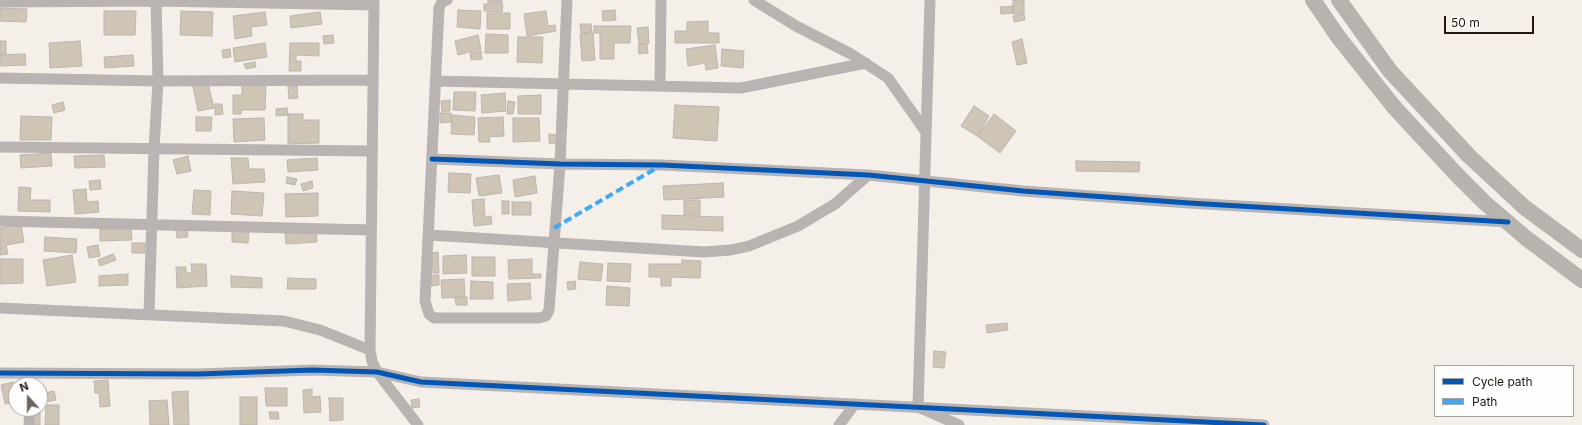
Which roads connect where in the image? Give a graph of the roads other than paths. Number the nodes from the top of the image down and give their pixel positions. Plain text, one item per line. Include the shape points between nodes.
1 (156, 0) edge
2 (447, 0) edge
3 (567, 0) edge
4 (661, 0) edge
5 (754, 0) edge
6 (930, 0) edge
7 (1313, 0) edge
8 (1339, 0) edge
9 (0, 2) edge
10 (374, 3) edge
11 (866, 64) junction
12 (0, 78) edge
13 (372, 80) junction
14 (158, 81) junction
15 (435, 81) junction
16 (563, 83) junction
17 (660, 86) junction
18 (926, 132) junction
19 (0, 147) edge
20 (154, 149) junction
21 (372, 151) junction
22 (432, 159) junction
23 (560, 164) junction
24 (868, 175) junction
25 (926, 182) junction
26 (0, 221) edge
27 (1508, 222) junction
28 (152, 225) junction
29 (371, 230) junction
30 (429, 235) junction
31 (553, 242) junction
32 (1582, 250) edge
33 (1582, 280) edge
34 (0, 308) edge
35 (149, 314) junction
36 (370, 350) junction
37 (0, 372) edge
38 (377, 372) junction
39 (31, 373) junction
40 (31, 377) edge
41 (855, 404) junction
42 (918, 408) junction
43 (1075, 420) edge
44 (418, 425) edge
45 (839, 425) edge
46 (959, 425) edge
47 (1257, 425) edge
48 (1264, 425) edge

1 - 9 street
1 - 10 street
1 - 14 street
2 - 15 street via 442,2 439,8
3 - 16 street
4 - 17 street
5 - 11 street
6 - 18 street
7 - 27 main road via 1394,108 1485,203
8 - 32 main road via 1390,71 1469,156 1524,207
10 - 13 street
11 - 17 street via 741,88
11 - 18 street via 888,78
12 - 14 street
13 - 14 street
13 - 21 street
14 - 20 street
15 - 16 street
15 - 22 street
16 - 17 street
16 - 23 street
18 - 25 street
19 - 20 street
20 - 21 street
20 - 28 street
21 - 29 street
22 - 23 street
22 - 30 street
23 - 24 street via 662,165
23 - 31 street
24 - 25 street
24 - 31 street via 835,204 798,226 749,246 731,250 704,252
25 - 27 street via 1189,203
25 - 42 street
26 - 28 street
27 - 33 main road
28 - 29 street
28 - 35 street
29 - 36 street
30 - 31 street
30 - 31 street via 426,301 428,314 434,318 546,316 549,310
34 - 35 street
35 - 36 street via 284,321 320,330
36 - 38 street
37 - 39 street
38 - 39 street via 312,370 198,374
38 - 41 street via 421,382
38 - 44 street
39 - 40 street
41 - 42 street
41 - 45 street
42 - 43 street
42 - 46 street
43 - 47 street
47 - 48 street

